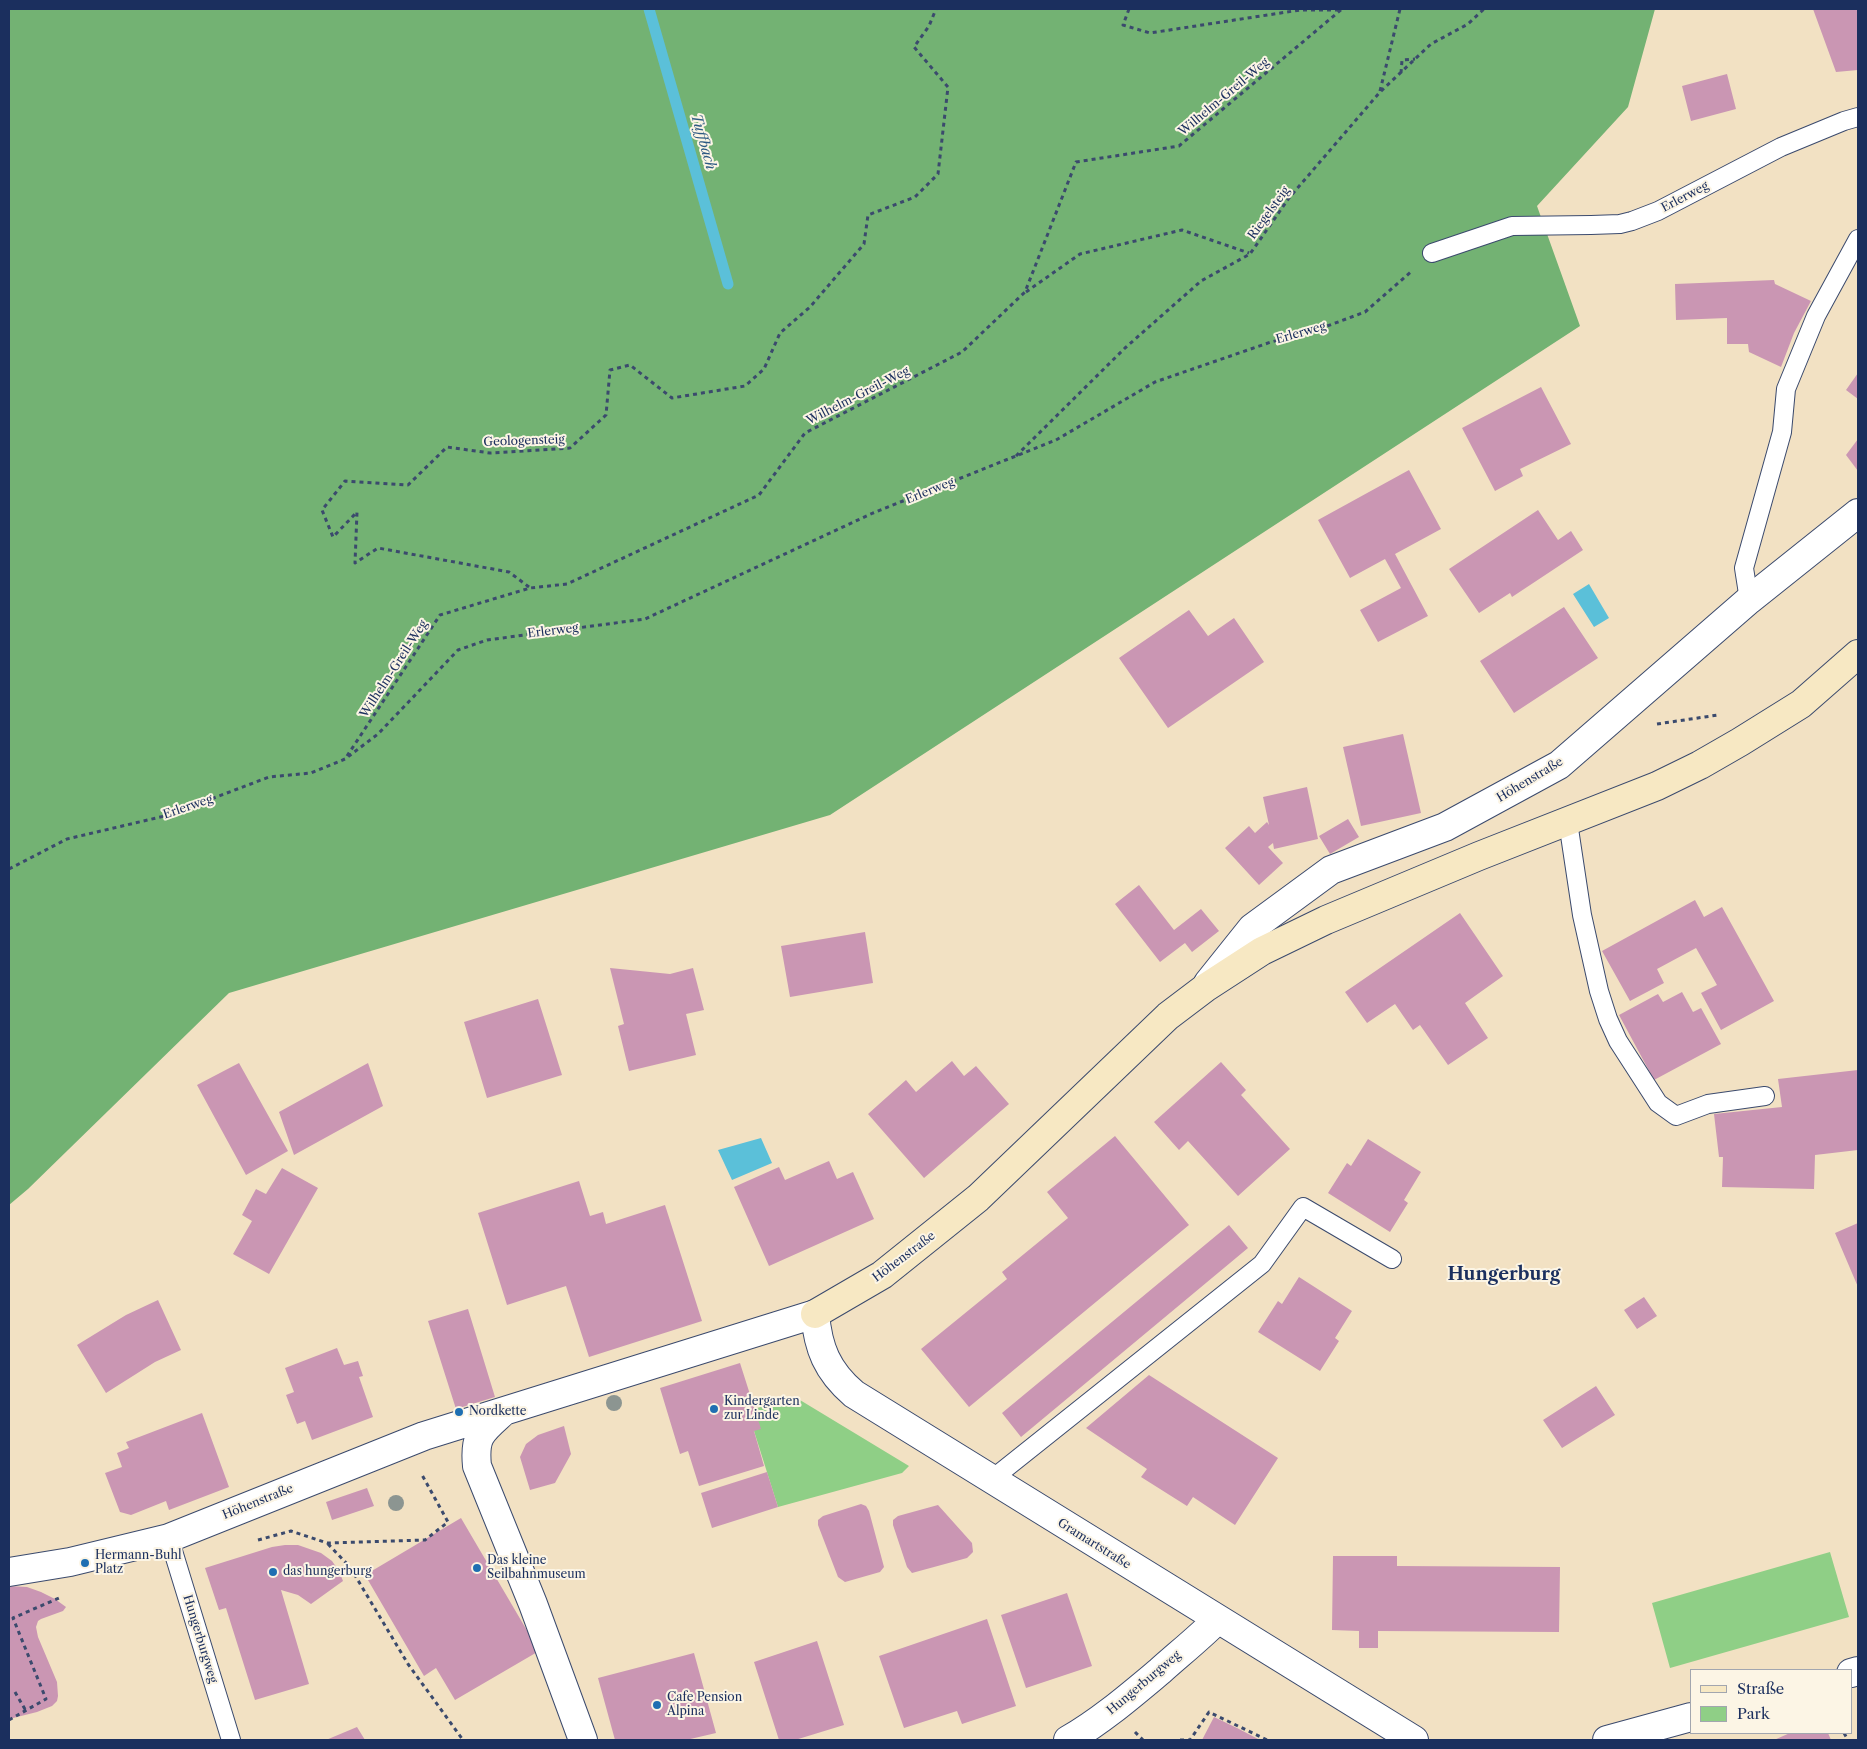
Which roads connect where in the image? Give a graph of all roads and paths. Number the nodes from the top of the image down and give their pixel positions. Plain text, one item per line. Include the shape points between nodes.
1 (936, 9) edge
2 (1129, 9) edge
3 (1400, 9) edge
4 (1484, 9) edge
5 (1341, 10) edge
6 (1416, 59) junction
7 (1402, 73) junction
8 (1380, 92) junction
9 (1858, 117) edge
10 (1858, 238) edge
11 (1432, 253) joint
12 (1250, 254) junction
13 (1025, 292) junction
14 (1014, 458) junction
15 (1858, 514) edge
16 (530, 588) junction
17 (1750, 600) junction
18 (1858, 654) edge
19 (1723, 714) dead end
20 (1656, 724) dead end
21 (345, 759) junction
22 (1568, 822) junction
23 (9, 869) edge
24 (1205, 988) junction
25 (1764, 1096) dead end
26 (1392, 1259) dead end
27 (815, 1314) junction
28 (502, 1413) junction
29 (991, 1480) junction
30 (430, 1489) dead end
31 (169, 1538) junction
32 (9, 1572) edge
33 (13, 1618) dead end
34 (1217, 1620) junction
35 (15, 1692) dead end
36 (26, 1711) junction
37 (1690, 1717) edge
38 (9, 1720) edge
39 (1133, 1731) dead end
40 (231, 1740) edge
41 (463, 1740) edge
42 (583, 1740) edge
43 (1068, 1740) edge
44 (1143, 1740) edge
45 (1180, 1740) edge
46 (1267, 1740) edge
47 (1414, 1740) edge
48 (1607, 1740) edge

1 - 16 path, Geologensteig via 914,47 948,87 938,174 915,197 868,215 864,244 810,307 780,333 764,369 745,386 672,398 630,365 610,370 606,415 570,448 490,453 447,448 408,485 345,481 322,510 332,537 356,512 355,563 378,548 509,572
2 - 5 path via 1122,25 1150,34 1300,10
3 - 8 path
4 - 6 path, Riegelsteig via 1468,24 1431,44
5 - 13 path, Wilhelm-Greil-Weg via 1179,146 1076,162
6 - 7 path, Riegelsteig
6 - 7 path via 1402,60
7 - 8 path, Riegelsteig
8 - 12 path, Riegelsteig via 1289,198
9 - 11 lane, Erlerweg via 1781,146 1658,211 1632,221 1512,226
10 - 17 lane via 1816,316 1786,390 1782,432 1744,568
11 - 14 path, Erlerweg via 1365,312 1155,382 1056,440
12 - 13 path via 1182,230 1080,254
12 - 14 path, Riegelsteig via 1202,281 1125,348
13 - 16 path, Wilhelm-Greil-Weg via 962,352 806,433 759,495 566,584
14 - 21 path, Erlerweg via 873,514 645,619 487,640 458,650 378,734
15 - 17 street, Höhenstraße
16 - 21 path, Wilhelm-Greil-Weg via 440,615
17 - 24 street, Höhenstraße via 1559,765 1445,827 1332,870 1252,928
18 - 22 street, Höhenstraße via 1801,704 1740,742 1657,786
19 - 20 path
21 - 23 path, Erlerweg via 311,773 269,777 169,815 67,839
22 - 24 street, Höhenstraße via 1478,856 1303,931 1262,951
22 - 25 lane via 1582,915 1599,991 1618,1041 1658,1103 1676,1116 1708,1104
24 - 27 street, Höhenstraße via 1134,1047 978,1198 882,1275
26 - 29 lane via 1303,1207 1262,1264
27 - 28 street, Höhenstraße
27 - 29 street, Gramartstraße via 823,1354 842,1384
28 - 31 street, Höhenstraße via 424,1436
28 - 42 street, Höhenstraße via 482,1431 476,1448 478,1466
29 - 34 street, Gramartstraße
30 - 41 path via 448,1522 426,1540 327,1543 350,1567 408,1664
31 - 32 street, Höhenstraße via 70,1562
31 - 40 lane, Hungerburgweg
33 - 36 path via 46,1699
34 - 43 street, Hungerburgweg via 1131,1696
34 - 47 street, Gramartstraße
35 - 36 path
36 - 38 path
37 - 48 street
39 - 44 path
45 - 46 path via 1190,1740 1209,1712

